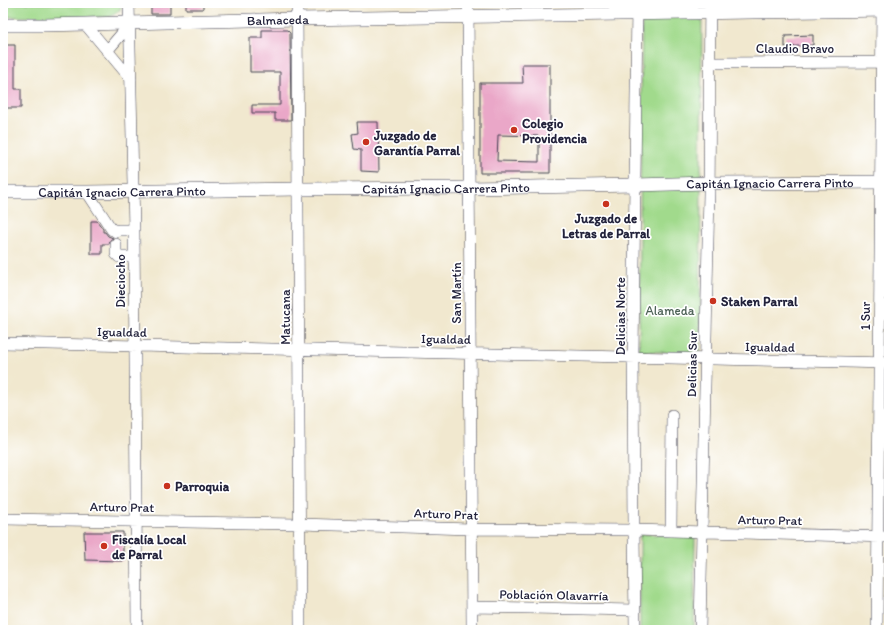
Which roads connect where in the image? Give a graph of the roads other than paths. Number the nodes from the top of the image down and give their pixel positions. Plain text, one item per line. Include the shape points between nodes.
1 (129, 3) edge
2 (297, 3) edge
3 (468, 3) edge
4 (884, 7) edge
5 (637, 8) edge
6 (710, 8) edge
7 (468, 16) junction
8 (297, 19) junction
9 (85, 24) junction
10 (130, 24) junction
11 (3, 25) edge
12 (107, 51) junction
13 (881, 62) junction
14 (710, 63) junction
15 (131, 79) junction
16 (885, 182) edge
17 (710, 183) junction
18 (635, 185) junction
19 (469, 188) junction
20 (298, 189) junction
21 (134, 191) junction
22 (3, 192) edge
23 (88, 192) junction
24 (134, 230) junction
25 (116, 244) dead end
26 (134, 257) junction
27 (3, 343) edge
28 (135, 346) junction
29 (299, 350) junction
30 (470, 354) junction
31 (633, 357) junction
32 (706, 359) junction
33 (884, 363) edge
34 (672, 415) dead end
35 (3, 519) edge
36 (136, 521) junction
37 (299, 524) junction
38 (471, 529) junction
39 (634, 530) junction
40 (671, 531) junction
41 (702, 532) junction
42 (878, 536) junction
43 (889, 537) edge
44 (472, 607) junction
45 (635, 610) junction
46 (137, 630) edge
47 (300, 630) edge
48 (472, 630) edge
49 (635, 630) edge
50 (700, 630) edge
51 (877, 630) edge

1 - 10 street, Dieciocho
2 - 8 street, Matucana
3 - 7 street, San Martín
4 - 6 main road, Balmaceda
4 - 13 street, 1 Sur
5 - 6 main road, Balmaceda
5 - 7 main road, Balmaceda
5 - 18 street, Delicias Norte
6 - 14 street, Delicias Sur
7 - 8 main road, Balmaceda
7 - 19 street, San Martín
8 - 10 main road, Balmaceda
8 - 20 street, Matucana
9 - 10 main road, Balmaceda
9 - 11 main road, Balmaceda
9 - 12 street
10 - 12 street
10 - 15 street, Dieciocho
12 - 15 street
13 - 14 street, Claudio Bravo
13 - 16 street, 1 Sur
14 - 17 street, Delicias Sur
15 - 21 street, Dieciocho
16 - 17 main road, Capitán Ignacio Carrera Pinto
16 - 33 street, 1 Sur
17 - 18 main road, Capitán Ignacio Carrera Pinto
17 - 32 street, Delicias Sur
18 - 19 main road, Capitán Ignacio Carrera Pinto
18 - 31 street, Delicias Norte
19 - 20 main road, Capitán Ignacio Carrera Pinto
19 - 30 street, San Martín
20 - 21 main road, Capitán Ignacio Carrera Pinto
20 - 29 street, Matucana
21 - 23 main road, Capitán Ignacio Carrera Pinto
21 - 24 street, Dieciocho
22 - 23 main road, Capitán Ignacio Carrera Pinto
23 - 24 street via 112,230
24 - 26 street, Dieciocho
25 - 26 street via 116,254 119,257
26 - 28 street, Dieciocho
27 - 28 street, Igualdad
28 - 29 street, Igualdad
28 - 36 street, Dieciocho
29 - 30 street, Igualdad
29 - 37 street, Matucana
30 - 31 street, Igualdad
30 - 38 street, San Martín
31 - 32 street, Igualdad
31 - 39 street, Delicias Norte
32 - 33 street, Igualdad
32 - 41 street, Delicias Sur
33 - 42 street, 1 Sur
34 - 40 street
35 - 36 street, Arturo Prat
36 - 37 street, Arturo Prat
36 - 46 street, Dieciocho
37 - 38 street, Arturo Prat
37 - 47 street, Matucana
38 - 39 street, Arturo Prat
38 - 44 street, San Martín
39 - 40 street, Arturo Prat
39 - 45 street, Delicias Norte
40 - 41 street, Arturo Prat
41 - 42 street, Arturo Prat
41 - 50 street, Delicias Sur
42 - 43 street, Arturo Prat
42 - 51 street, 1 Sur
44 - 45 street, Población Olavarría
44 - 48 street, San Martín
45 - 49 street, Delicias Norte

